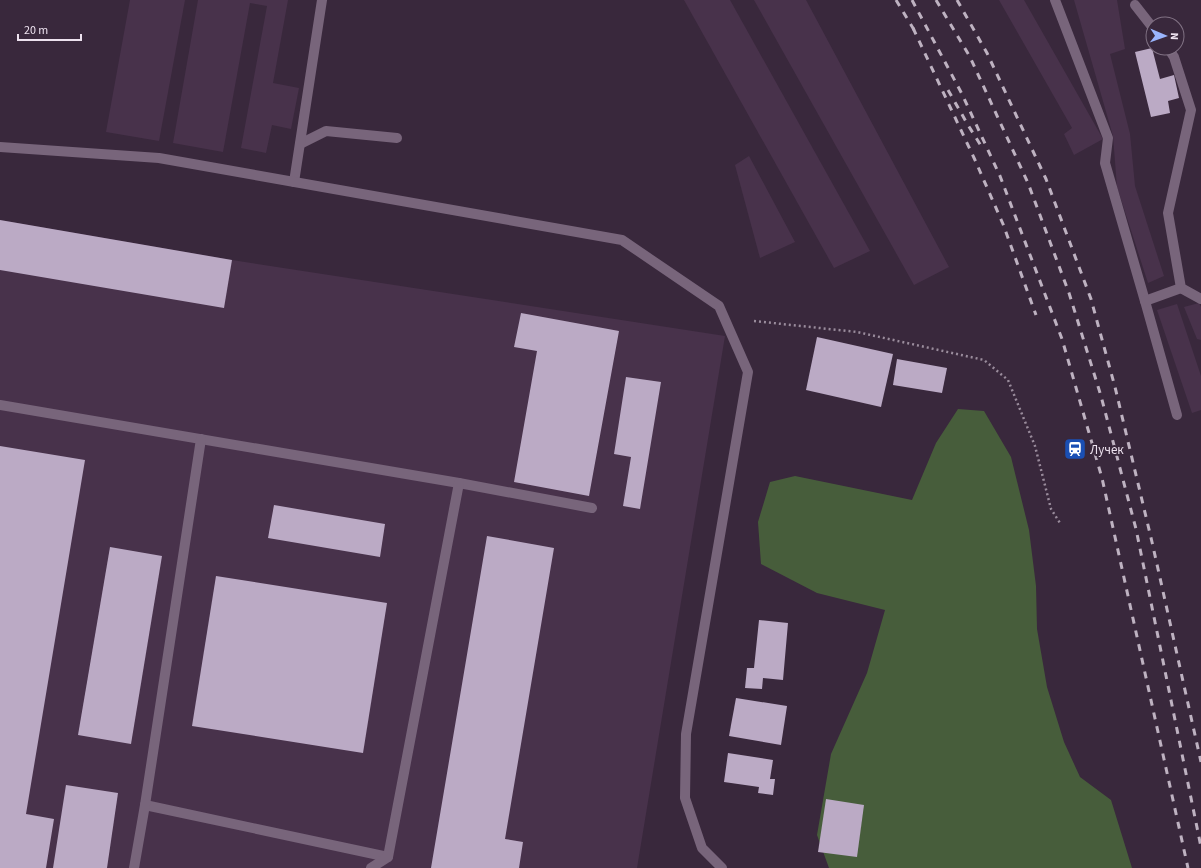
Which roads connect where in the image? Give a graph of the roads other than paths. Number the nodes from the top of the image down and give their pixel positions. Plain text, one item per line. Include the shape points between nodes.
1 (322, 0) edge
2 (1055, 0) edge
3 (1135, 5) dead end
4 (1145, 18) edge
5 (1173, 56) edge
6 (397, 138) dead end
7 (300, 144) junction
8 (0, 147) edge
9 (294, 182) junction
10 (1181, 288) junction
11 (1201, 299) edge
12 (1145, 301) junction
13 (0, 405) edge
14 (1177, 415) dead end
15 (201, 439) junction
16 (459, 483) junction
17 (592, 508) dead end
18 (145, 805) junction
19 (388, 857) junction
20 (134, 868) edge
21 (371, 868) edge
22 (722, 868) edge

1 - 7 street
2 - 12 street via 1108,138 1105,163
3 - 4 street
5 - 10 street via 1191,110 1168,213
6 - 7 street via 326,131
7 - 9 street
8 - 9 street via 159,158
9 - 22 street via 622,240 719,306 748,372 686,734 685,798 702,848
10 - 11 street
10 - 12 street
12 - 14 street
13 - 15 street
15 - 16 street
15 - 18 street
16 - 17 street
16 - 19 street
18 - 19 street
18 - 20 street
19 - 21 street

